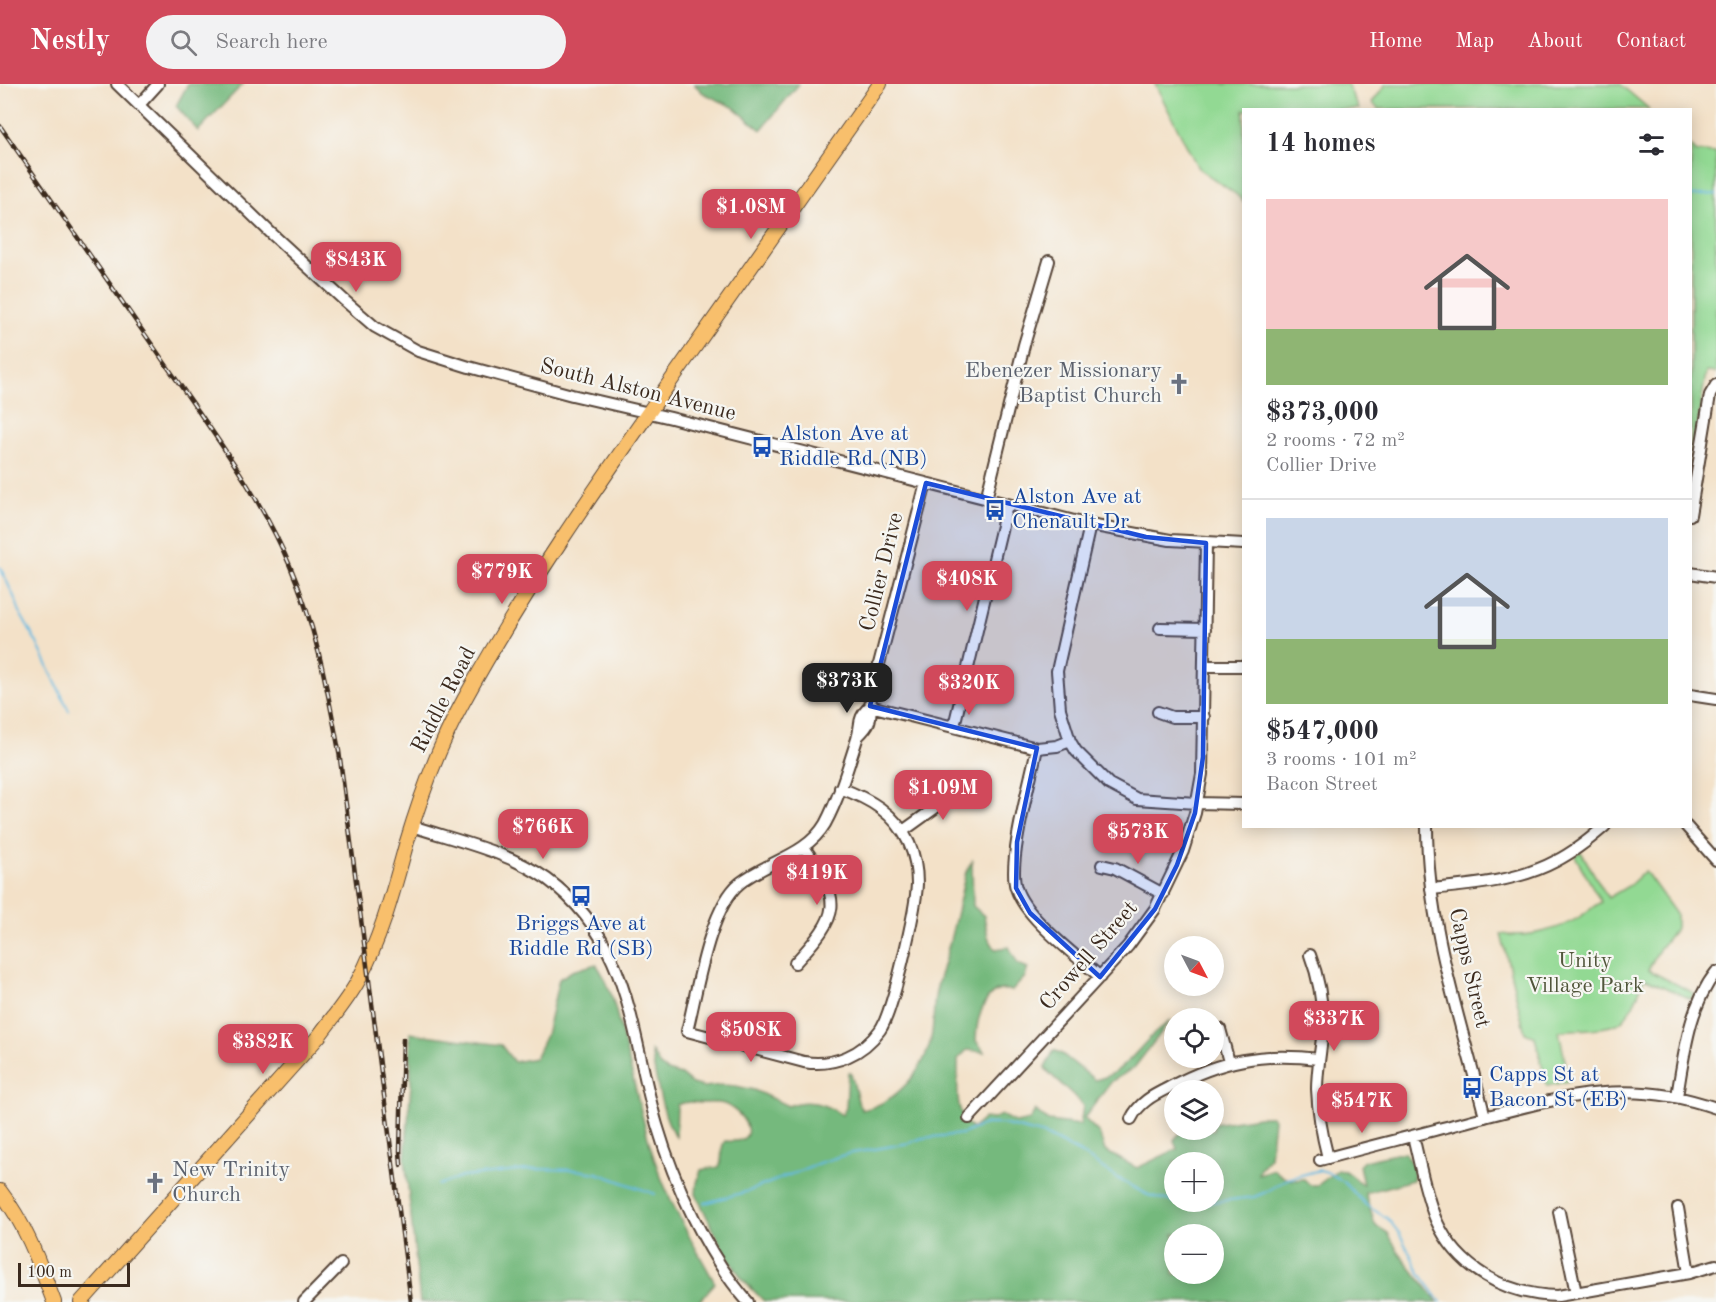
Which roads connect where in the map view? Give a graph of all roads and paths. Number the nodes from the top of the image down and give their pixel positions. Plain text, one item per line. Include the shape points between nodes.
1 (117, 84) edge
2 (158, 84) edge
3 (880, 84) edge
4 (139, 105) junction
5 (1049, 261) dead end
6 (1716, 385) edge
7 (648, 413) junction
8 (926, 483) junction
9 (986, 499) junction
10 (1692, 503) edge
11 (1007, 505) junction
12 (1090, 525) junction
13 (1206, 543) junction
14 (1242, 544) edge
15 (1692, 573) edge
16 (1716, 577) edge
17 (1160, 628) dead end
18 (1204, 629) junction
19 (1205, 666) junction
20 (1242, 666) edge
21 (1692, 695) edge
22 (1716, 699) edge
23 (870, 706) junction
24 (1158, 712) dead end
25 (1204, 717) junction
26 (954, 726) junction
27 (1070, 741) junction
28 (1037, 748) junction
29 (937, 786) dead end
30 (840, 788) junction
31 (1196, 803) junction
32 (1242, 804) edge
33 (412, 826) junction
34 (1427, 828) edge
35 (1602, 828) edge
36 (1688, 828) edge
37 (903, 831) junction
38 (804, 847) junction
39 (1716, 860) edge
40 (1101, 865) dead end
41 (1431, 889) junction
42 (1163, 894) junction
43 (1310, 955) dead end
44 (795, 963) dead end
45 (1716, 972) edge
46 (1100, 977) junction
47 (1224, 1044) edge
48 (1319, 1059) junction
49 (1229, 1062) junction
50 (1677, 1096) junction
51 (1716, 1108) edge
52 (1485, 1117) junction
53 (969, 1118) dead end
54 (1131, 1119) dead end
55 (1413, 1136) junction
56 (3, 1200) edge
57 (1678, 1208) dead end
58 (1559, 1212) dead end
59 (341, 1264) dead end
60 (1716, 1265) edge
61 (1689, 1273) junction
62 (1576, 1293) junction
63 (54, 1302) edge
64 (81, 1302) edge
65 (304, 1302) edge
66 (748, 1302) edge

1 - 4 street, South Alston Avenue
2 - 4 street
3 - 7 main road, Riddle Road
4 - 7 street, South Alston Avenue via 322,282 375,327 418,351
5 - 9 street
6 - 10 street via 1710,394
7 - 8 street, South Alston Avenue
7 - 33 main road, Riddle Road via 549,559 485,663 454,720
8 - 9 street, South Alston Avenue
8 - 23 street, Collier Drive
9 - 11 street, South Alston Avenue
11 - 12 street, South Alston Avenue
11 - 26 street
12 - 13 street, South Alston Avenue via 1146,537
12 - 27 street via 1057,671 1060,709
13 - 14 street, South Alston Avenue
13 - 18 street, Crowell Street
15 - 16 street
17 - 18 street
18 - 19 street, Crowell Street
19 - 20 street
19 - 25 street, Crowell Street
21 - 22 street
23 - 26 street
23 - 30 street, Collier Drive via 862,713
24 - 25 street via 1172,717
25 - 31 street, Crowell Street via 1202,774
26 - 28 street
27 - 28 street
27 - 31 street via 1109,784 1129,796
28 - 46 street via 1017,842 1016,888 1035,918
29 - 37 street via 935,808
30 - 37 street, Collier Drive via 874,803
30 - 38 street, Collier Drive via 824,825
31 - 32 street
31 - 42 street, Crowell Street via 1183,851
33 - 64 main road, Riddle Road via 383,925 349,996 312,1043
33 - 66 street via 495,852 525,866 563,891 594,926 622,983 652,1110 672,1169 720,1266
34 - 41 street, Capps Street
35 - 41 street via 1564,857 1533,871
36 - 39 street
37 - 38 street, Collier Drive via 914,858 916,895 887,1018 873,1039 847,1057 818,1064 687,1031 722,904 748,877
38 - 44 street via 828,885 831,912 823,932
40 - 42 street via 1115,868
41 - 52 street, Capps Street
42 - 46 street, Crowell Street via 1141,929
43 - 48 street via 1321,998
45 - 50 street via 1695,1010
46 - 53 street, Crowell Street
47 - 49 street
48 - 49 street via 1276,1056
48 - 55 street via 1317,1087 1324,1159
49 - 54 street via 1161,1091 1143,1102
50 - 51 street
50 - 52 street via 1598,1092
52 - 55 street
55 - 62 street via 1437,1221 1461,1258 1492,1281 1521,1292 1546,1296
56 - 63 main road via 22,1224
57 - 61 street
58 - 62 street
59 - 65 street
60 - 61 street
61 - 62 street

